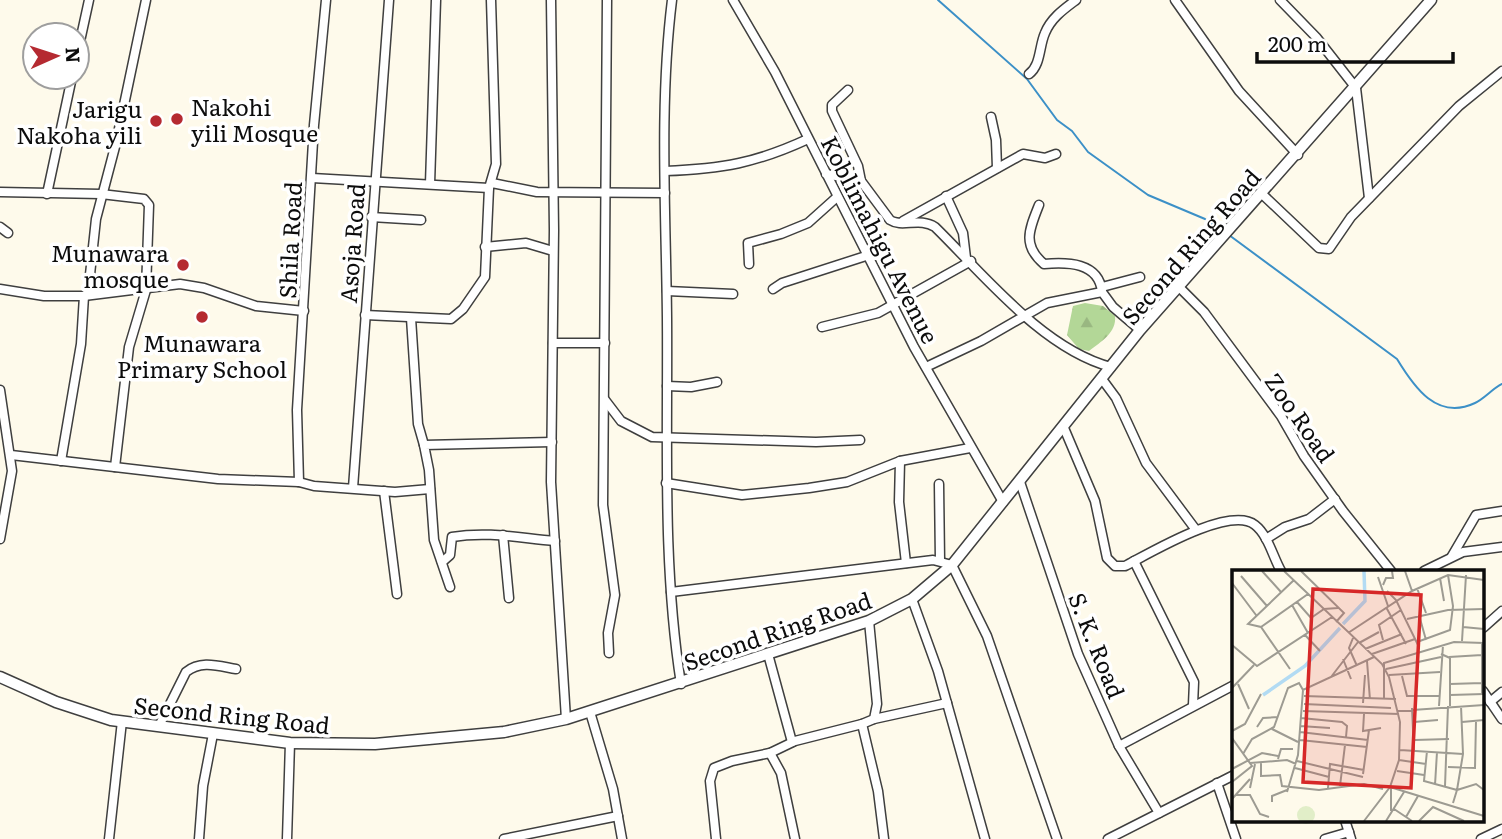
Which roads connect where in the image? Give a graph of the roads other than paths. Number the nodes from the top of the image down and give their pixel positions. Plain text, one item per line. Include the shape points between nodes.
1 (89, 0) edge
2 (146, 0) edge
3 (326, 0) edge
4 (389, 0) edge
5 (436, 0) edge
6 (491, 0) edge
7 (551, 0) edge
8 (607, 0) edge
9 (672, 0) edge
10 (733, 0) edge
11 (1076, 0) edge
12 (1175, 0) edge
13 (1280, 0) edge
14 (1431, 0) edge
15 (84, 21) edge
16 (1502, 71) edge
17 (1029, 74) dead end
18 (1356, 88) junction
19 (848, 90) dead end
20 (69, 91) edge
21 (991, 117) dead end
22 (808, 139) junction
23 (1056, 154) dead end
24 (1298, 155) junction
25 (997, 168) junction
26 (665, 171) junction
27 (826, 174) junction
28 (312, 178) junction
29 (861, 181) junction
30 (374, 182) junction
31 (430, 184) junction
32 (491, 185) junction
33 (553, 190) junction
34 (604, 191) junction
35 (0, 192) edge
36 (665, 193) junction
37 (1261, 193) junction
38 (47, 194) junction
39 (102, 194) junction
40 (946, 196) junction
41 (837, 197) junction
42 (1370, 198) junction
43 (1039, 205) dead end
44 (371, 217) junction
45 (421, 220) dead end
46 (903, 222) junction
47 (0, 227) edge
48 (8, 233) dead end
49 (485, 247) junction
50 (553, 251) junction
51 (869, 255) junction
52 (968, 259) junction
53 (749, 264) dead end
54 (1140, 277) dead end
55 (1178, 286) junction
56 (0, 289) edge
57 (773, 289) dead end
58 (146, 290) junction
59 (667, 290) junction
60 (1102, 290) junction
61 (733, 294) dead end
62 (84, 296) junction
63 (893, 302) junction
64 (304, 311) junction
65 (365, 315) junction
66 (1025, 316) junction
67 (411, 318) junction
68 (822, 327) dead end
69 (1140, 330) junction
70 (553, 343) junction
71 (605, 343) junction
72 (926, 367) junction
73 (1111, 367) junction
74 (1102, 379) junction
75 (716, 382) dead end
76 (667, 386) junction
77 (0, 390) edge
78 (605, 399) junction
79 (1064, 428) junction
80 (667, 438) junction
81 (860, 440) dead end
82 (552, 442) junction
83 (424, 445) junction
84 (970, 448) junction
85 (11, 455) junction
86 (61, 461) junction
87 (900, 461) junction
88 (115, 467) junction
89 (299, 482) junction
90 (1020, 482) junction
91 (666, 483) junction
92 (939, 484) dead end
93 (353, 488) junction
94 (430, 489) junction
95 (384, 491) junction
96 (1001, 498) junction
97 (1335, 499) junction
98 (1502, 511) edge
99 (1196, 530) junction
100 (503, 535) junction
101 (0, 539) edge
102 (1266, 539) junction
103 (555, 541) junction
104 (1502, 547) edge
105 (1452, 556) junction
106 (940, 561) junction
107 (1134, 561) junction
108 (442, 562) junction
109 (906, 563) junction
110 (952, 565) junction
111 (1281, 570) edge
112 (1390, 570) edge
113 (1426, 570) edge
114 (450, 587) dead end
115 (671, 592) junction
116 (397, 594) dead end
117 (509, 598) dead end
118 (912, 599) junction
119 (1502, 611) edge
120 (869, 621) junction
121 (1484, 627) edge
122 (609, 653) dead end
123 (768, 653) junction
124 (236, 669) dead end
125 (0, 677) edge
126 (681, 684) junction
127 (1232, 686) edge
128 (1502, 692) edge
129 (1484, 693) edge
130 (1490, 702) junction
131 (947, 703) junction
132 (1193, 705) junction
133 (590, 712) junction
134 (566, 719) junction
135 (874, 719) junction
136 (1502, 719) edge
137 (122, 721) junction
138 (862, 724) junction
139 (159, 726) junction
140 (213, 734) junction
141 (792, 741) junction
142 (290, 743) junction
143 (1119, 746) junction
144 (770, 753) junction
145 (1232, 776) edge
146 (1217, 783) junction
147 (1159, 813) junction
148 (618, 816) junction
149 (1133, 829) junction
150 (1502, 830) edge
151 (1350, 836) edge
152 (515, 838) edge
153 (109, 839) edge
154 (199, 839) edge
155 (287, 839) edge
156 (504, 839) edge
157 (622, 839) edge
158 (716, 839) edge
159 (795, 839) edge
160 (884, 839) edge
161 (985, 839) edge
162 (1058, 839) edge
163 (1108, 839) edge
164 (1136, 839) edge
165 (1236, 839) edge
166 (1325, 839) edge
167 (1481, 839) edge

1 - 15 street
2 - 39 street
3 - 28 street, Shila Road
4 - 30 street, Asoja Road
5 - 31 street
6 - 32 street via 496,164
7 - 33 street
8 - 34 street
9 - 26 street
10 - 22 street, Koblimahigu Avenue
11 - 17 street via 1045,32
12 - 24 street via 1239,91
13 - 18 street
14 - 18 street, Second Ring Road
16 - 42 street via 1459,106
18 - 24 street, Second Ring Road
18 - 42 street
19 - 29 street via 832,105 832,111
20 - 38 street
21 - 25 street
22 - 26 street via 740,165
22 - 27 street, Koblimahigu Avenue
23 - 25 street via 1045,158 1023,155
24 - 37 street, Second Ring Road
25 - 40 street
26 - 36 street
27 - 29 street
27 - 41 street, Koblimahigu Avenue
28 - 30 street
28 - 64 street, Shila Road
29 - 46 street via 890,220
30 - 31 street
30 - 44 street, Asoja Road
31 - 32 street
32 - 33 street via 519,191
32 - 49 street
33 - 34 street
33 - 50 street
34 - 36 street
34 - 71 street
35 - 38 street
36 - 59 street
37 - 42 street via 1324,250
37 - 55 street, Second Ring Road
38 - 39 street
39 - 58 street via 147,202
39 - 62 street
40 - 46 street
40 - 52 street via 963,233
41 - 51 street, Koblimahigu Avenue
41 - 53 street via 808,223 748,243
43 - 60 street via 1028,232 1033,254 1044,264 1080,264 1093,273
44 - 45 street
44 - 65 street, Asoja Road
46 - 52 street via 929,223
47 - 48 street
49 - 50 street via 526,243
49 - 67 street via 485,277 456,316
50 - 70 street
51 - 57 street
51 - 63 street, Koblimahigu Avenue
52 - 63 street
52 - 66 street
54 - 60 street
55 - 69 street, Second Ring Road
55 - 97 street, Zoo Road via 1204,312 1281,416
56 - 62 street
58 - 62 street
58 - 64 street via 196,286 256,306
58 - 88 street via 129,347
59 - 61 street
59 - 76 street
60 - 66 street via 1058,299
60 - 69 street via 1113,307
62 - 86 street via 82,344
63 - 68 street via 868,317
63 - 72 street, Koblimahigu Avenue
64 - 89 street, Shila Road
65 - 67 street
65 - 93 street, Asoja Road
66 - 72 street
66 - 73 street via 1068,348
67 - 83 street via 418,424
69 - 73 street, Second Ring Road
70 - 71 street
70 - 82 street
71 - 78 street
72 - 84 street, Koblimahigu Avenue
73 - 74 street, Second Ring Road
74 - 79 street, Second Ring Road
74 - 99 street via 1116,398 1146,463
75 - 76 street
76 - 80 street
77 - 85 street
78 - 80 street via 621,421 640,433
78 - 122 street via 603,505 615,594
79 - 90 street, Second Ring Road
79 - 107 street via 1095,501 1107,558 1115,566
80 - 81 street
80 - 91 street
82 - 83 street
82 - 103 street
83 - 94 street
84 - 87 street
84 - 96 street, Koblimahigu Avenue
85 - 86 street
85 - 101 street via 11,485
86 - 88 street
87 - 91 street via 838,484 742,495
87 - 109 street
88 - 89 street via 218,479
89 - 93 street
90 - 96 street, Second Ring Road
90 - 143 street, S. K. Road via 1069,629
91 - 115 street
92 - 106 street
93 - 95 street
94 - 95 street
94 - 108 street via 432,528
95 - 116 street
96 - 110 street, Second Ring Road
97 - 102 street via 1309,519
97 - 112 street, Zoo Road
98 - 105 street via 1476,516
99 - 102 street via 1244,520 1258,527
99 - 107 street
100 - 103 street
100 - 108 street via 452,537 450,555
100 - 117 street
102 - 111 street
103 - 134 street
104 - 105 street
105 - 113 street
106 - 109 street
106 - 110 street
107 - 132 street via 1194,682
108 - 114 street
109 - 115 street
110 - 118 street, Second Ring Road
110 - 162 street via 987,636
115 - 126 street
118 - 120 street, Second Ring Road
118 - 131 street
119 - 121 street
120 - 123 street, Second Ring Road
120 - 135 street via 877,704
123 - 126 street, Second Ring Road
123 - 141 street
124 - 139 street via 194,665
125 - 137 street, Second Ring Road via 56,702
126 - 133 street, Second Ring Road
127 - 132 street
128 - 130 street
129 - 130 street
130 - 136 street
131 - 135 street
131 - 161 street
132 - 143 street
133 - 134 street, Second Ring Road
133 - 148 street
134 - 142 street, Second Ring Road via 443,739
135 - 138 street
137 - 139 street, Second Ring Road
137 - 153 street
138 - 141 street
138 - 160 street
139 - 140 street, Second Ring Road
140 - 142 street, Second Ring Road
140 - 154 street
141 - 144 street
142 - 155 street
143 - 147 street, S. K. Road
144 - 158 street via 714,768 710,781
144 - 159 street via 781,773
145 - 146 street
146 - 147 street
146 - 165 street
147 - 149 street
148 - 152 street
148 - 157 street
149 - 163 street
149 - 164 street
150 - 167 street
151 - 166 street
152 - 156 street

